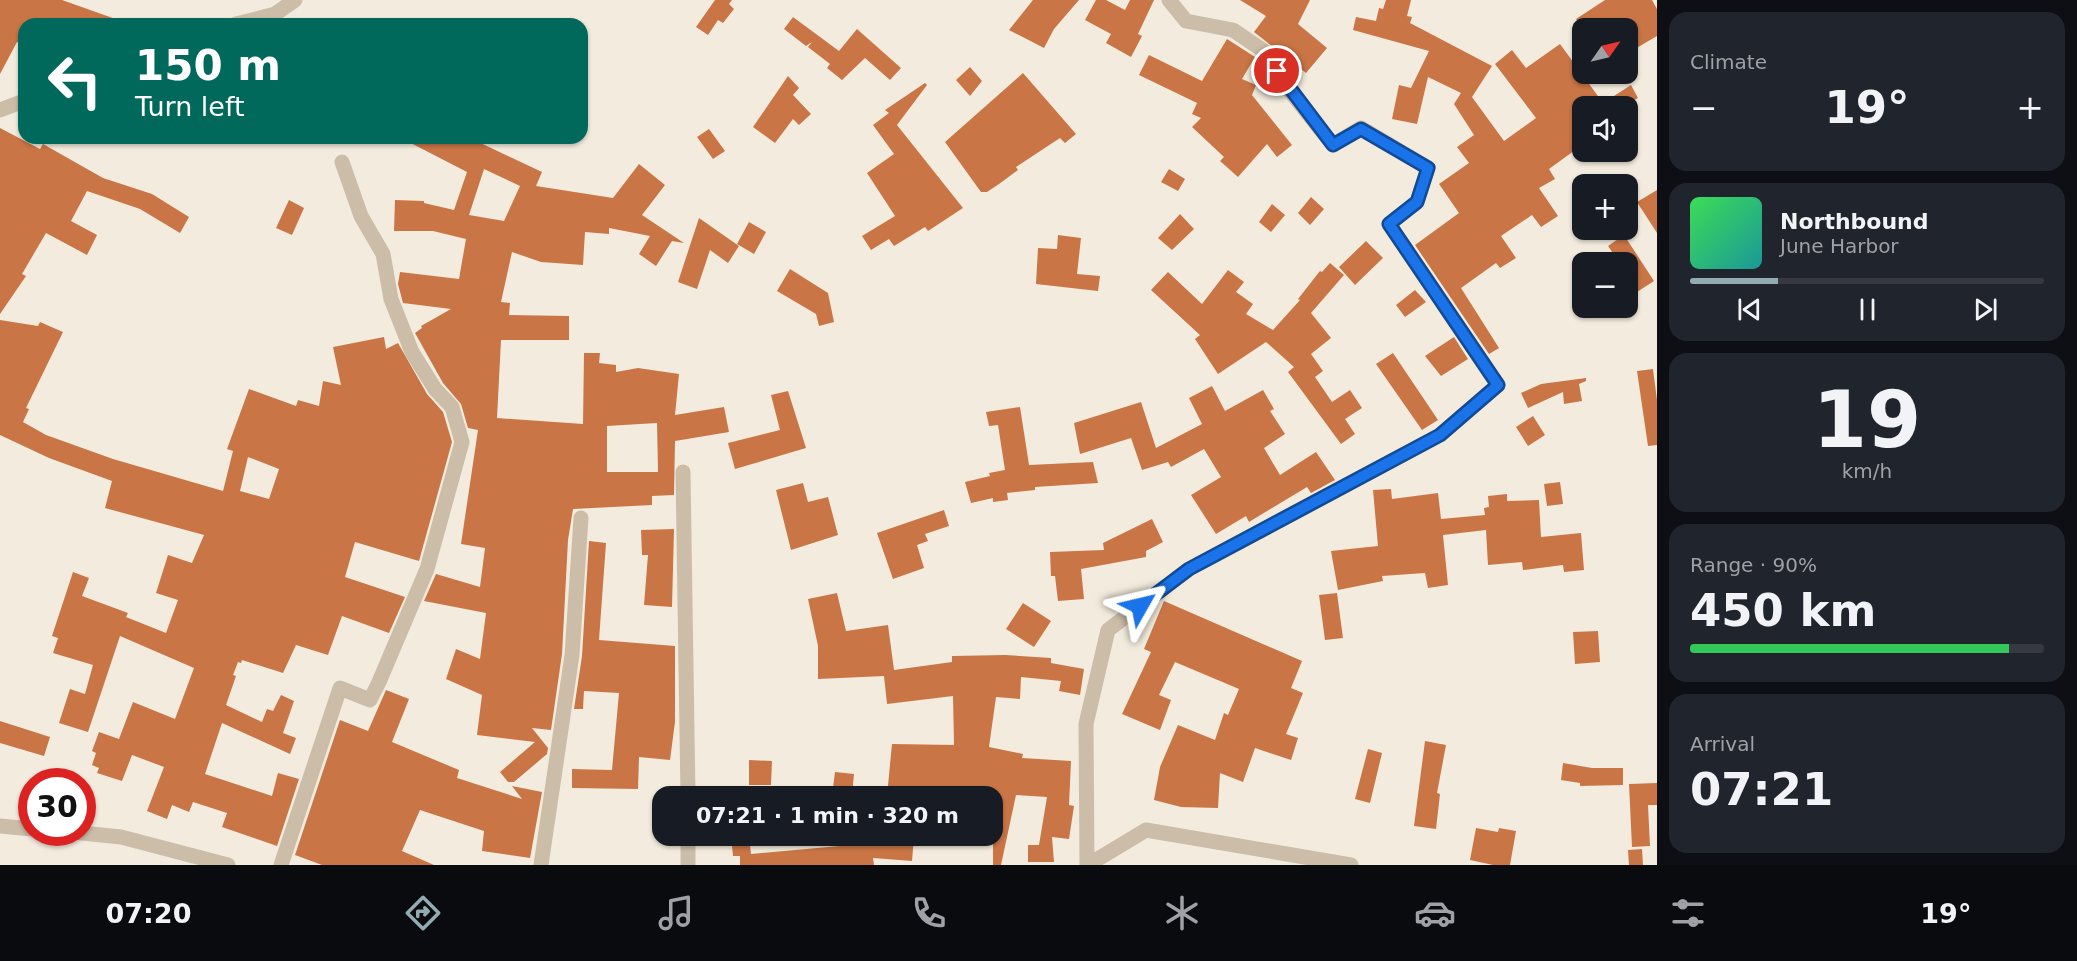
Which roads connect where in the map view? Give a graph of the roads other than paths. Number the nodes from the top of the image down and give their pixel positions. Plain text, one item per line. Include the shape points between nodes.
1 (295, 0) edge
2 (1169, 0) edge
3 (259, 18) edge
4 (18, 103) edge
5 (0, 110) edge
6 (342, 162) dead end
7 (683, 472) dead end
8 (581, 518) dead end
9 (688, 786) edge
10 (0, 826) edge
11 (18, 828) edge
12 (96, 834) edge
13 (688, 846) edge
14 (228, 865) edge
15 (281, 865) edge
16 (540, 865) edge
17 (688, 865) edge
18 (1087, 865) edge
19 (1352, 865) edge

1 - 3 street via 275,14
2 - 18 street via 1186,21 1233,30 1264,51 1333,145 1361,129 1428,168 1417,202 1389,224 1498,385 1440,435 1189,569 1108,630 1086,724
4 - 5 street
6 - 15 street via 361,216 383,254 391,299 412,352 435,389 453,407 462,442 427,569 379,682 370,700 340,688
7 - 9 street
8 - 16 street via 572,655
10 - 11 street
12 - 14 street via 121,837
13 - 17 street
18 - 19 street via 1146,830

